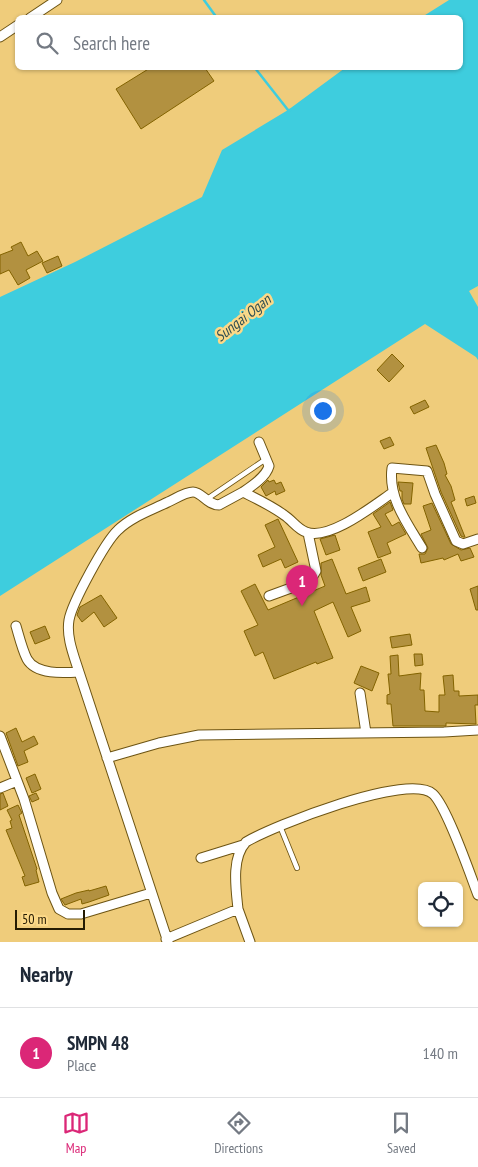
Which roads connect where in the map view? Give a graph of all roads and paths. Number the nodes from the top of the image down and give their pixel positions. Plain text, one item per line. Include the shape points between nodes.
1 (57, 0) edge
2 (34, 15) edge
3 (15, 27) edge
4 (0, 37) edge
5 (260, 442) dead end
6 (266, 459) junction
7 (243, 492) junction
8 (392, 493) junction
9 (205, 500) junction
10 (308, 533) junction
11 (478, 539) edge
12 (422, 548) dead end
13 (269, 596) dead end
14 (16, 626) dead end
15 (79, 672) junction
16 (360, 693) dead end
17 (478, 730) edge
18 (366, 733) junction
19 (0, 736) edge
20 (108, 758) junction
21 (17, 781) junction
22 (0, 788) edge
23 (280, 826) junction
24 (243, 845) junction
25 (201, 858) dead end
26 (297, 868) dead end
27 (151, 893) junction
28 (478, 895) edge
29 (238, 909) junction
30 (167, 940) edge
31 (250, 942) edge

1 - 2 street
3 - 4 street
5 - 6 street
6 - 7 street via 269,470
6 - 9 lane
7 - 9 street via 219,505
7 - 10 street via 268,504
8 - 10 street via 340,526 321,533
8 - 11 street via 392,468 427,471 456,541 463,544
8 - 12 street
9 - 15 street via 190,492 122,526 113,535 71,612 68,627
10 - 13 street via 316,571 314,577
14 - 15 street via 27,659 32,664 49,672
15 - 20 street
16 - 18 street
17 - 18 street
18 - 20 street via 199,735
19 - 21 street
20 - 27 street
21 - 22 street
21 - 27 street via 56,905 63,912 81,914
23 - 24 street
23 - 26 lane
23 - 28 street via 372,795 403,789 425,790 438,800
24 - 25 street
24 - 29 street via 238,854 236,872
27 - 30 street
29 - 30 street
29 - 31 street

